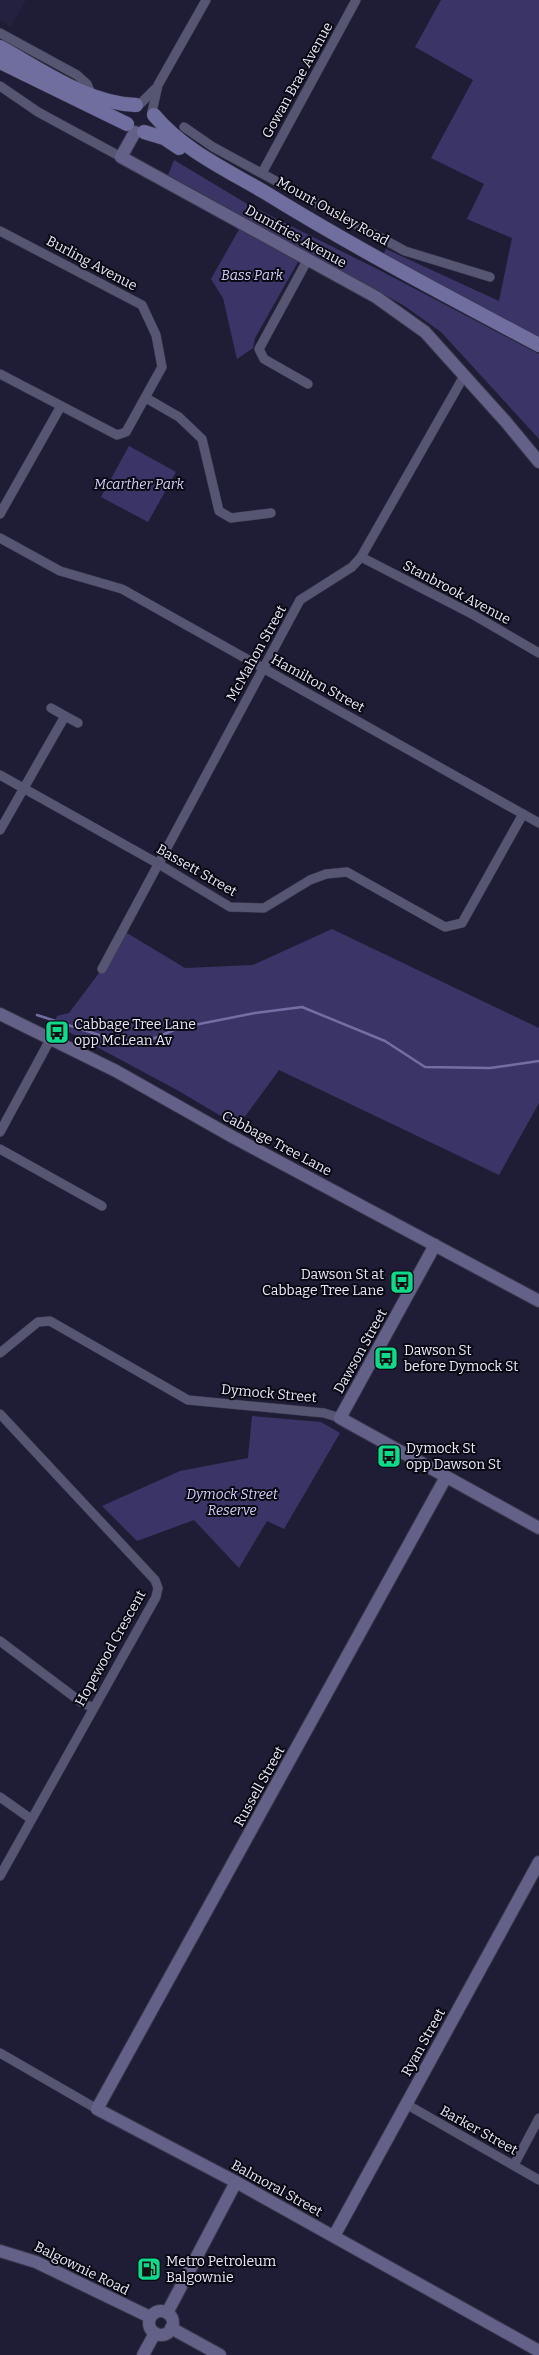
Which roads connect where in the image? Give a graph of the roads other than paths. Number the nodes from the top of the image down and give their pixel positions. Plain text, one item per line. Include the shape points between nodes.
1 (206, 0) edge
2 (356, 0) edge
3 (0, 33) edge
4 (0, 47) edge
5 (0, 62) edge
6 (158, 85) junction
7 (0, 86) edge
8 (92, 96) junction
9 (138, 105) junction
10 (153, 113) junction
11 (184, 127) dead end
12 (135, 130) junction
13 (121, 157) junction
14 (262, 173) junction
15 (310, 221) junction
16 (0, 230) edge
17 (308, 259) junction
18 (490, 277) dead end
19 (539, 345) edge
20 (0, 374) edge
21 (464, 376) junction
22 (308, 384) dead end
23 (146, 398) junction
24 (61, 406) junction
25 (539, 462) edge
26 (271, 513) dead end
27 (0, 514) edge
28 (0, 538) edge
29 (360, 557) junction
30 (539, 653) edge
31 (263, 668) junction
32 (51, 708) dead end
33 (65, 716) junction
34 (78, 723) dead end
35 (0, 775) edge
36 (23, 787) junction
37 (523, 814) junction
38 (539, 823) edge
39 (0, 830) edge
40 (157, 863) junction
41 (102, 969) dead end
42 (0, 1014) edge
43 (51, 1038) junction
44 (0, 1132) edge
45 (0, 1149) edge
46 (102, 1206) dead end
47 (435, 1245) junction
48 (539, 1301) edge
49 (0, 1353) edge
50 (0, 1414) edge
51 (340, 1418) junction
52 (446, 1477) junction
53 (539, 1528) edge
54 (0, 1641) edge
55 (93, 1708) junction
56 (0, 1797) edge
57 (31, 1819) junction
58 (539, 1862) edge
59 (0, 1876) edge
60 (0, 2053) edge
61 (406, 2104) junction
62 (97, 2109) junction
63 (539, 2118) edge
64 (514, 2165) junction
65 (539, 2180) edge
66 (236, 2182) junction
67 (334, 2236) junction
68 (0, 2251) edge
69 (167, 2313) junction
70 (150, 2317) junction
71 (171, 2328) junction
72 (155, 2333) junction
73 (539, 2351) edge
74 (143, 2355) edge
75 (220, 2355) edge

1 - 6 street
2 - 14 street, Gowan Brae Avenue
3 - 8 street via 82,78
4 - 8 main road
5 - 12 main road, Mount Ousley Road
6 - 9 street
6 - 10 street
7 - 13 street, Dumfries Avenue via 38,112
8 - 9 main road via 112,103
9 - 10 main road via 147,106
9 - 12 main road via 127,113
10 - 12 main road via 152,127
10 - 15 main road, Mount Ousley Road via 176,136 210,161
11 - 14 street, Mount Ousley Road
12 - 13 street
12 - 15 main road, Mount Ousley Road via 169,141 243,190
13 - 17 street, Dumfries Avenue
14 - 18 street, Mount Ousley Road via 405,251
15 - 19 main road, Mount Ousley Road
16 - 23 street, Burling Avenue via 142,305 156,335 162,368
17 - 21 street, Dumfries Avenue via 376,296 425,332
17 - 22 street via 259,349 264,359
20 - 24 street, Burling Avenue
21 - 25 street, Dumfries Avenue
21 - 29 street, McMahon Street
23 - 24 street, Burling Avenue via 126,432 116,435
23 - 26 street via 179,417 202,438 219,511 231,518
24 - 27 street
28 - 31 street, Hamilton Street via 60,571 122,589
29 - 30 street, Stanbrook Avenue via 472,614
29 - 31 street, McMahon Street via 352,567 300,600
31 - 37 street, Hamilton Street
31 - 40 street, McMahon Street
32 - 33 street
33 - 34 street
33 - 36 street
35 - 36 street, Bassett Street
36 - 39 street
36 - 40 street, Bassett Street
37 - 38 street, Hamilton Street
37 - 40 street, Bassett Street via 462,923 445,927 347,872 310,880 264,908 230,907
40 - 41 street, McMahon Street
42 - 43 street, Cabbage Tree Lane
43 - 44 street
43 - 47 street, Cabbage Tree Lane
45 - 46 street
47 - 48 street, Cabbage Tree Lane
47 - 51 street, Dawson Street
49 - 51 street, Dymock Street via 38,1322 50,1321 188,1400 324,1413
50 - 55 street, Hopewood Crescent via 155,1580 158,1588 156,1597
51 - 52 street, Dymock Street
52 - 53 street, Dymock Street
52 - 62 street, Russell Street
54 - 55 street
55 - 57 street, Hopewood Crescent
56 - 57 street
57 - 59 street, Hopewood Crescent
58 - 61 street, Ryan Street
60 - 62 street, Balmoral Street
61 - 64 street, Barker Street
61 - 67 street, Ryan Street
62 - 66 street, Balmoral Street
63 - 64 street
64 - 65 street, Barker Street
66 - 67 street, Balmoral Street
66 - 69 street
67 - 73 street, Balmoral Street
68 - 70 street, Balgownie Road via 36,2262
69 - 70 street via 156,2312
69 - 71 street via 173,2321
70 - 72 street via 150,2328
71 - 72 street via 166,2334
71 - 75 street
72 - 74 street

